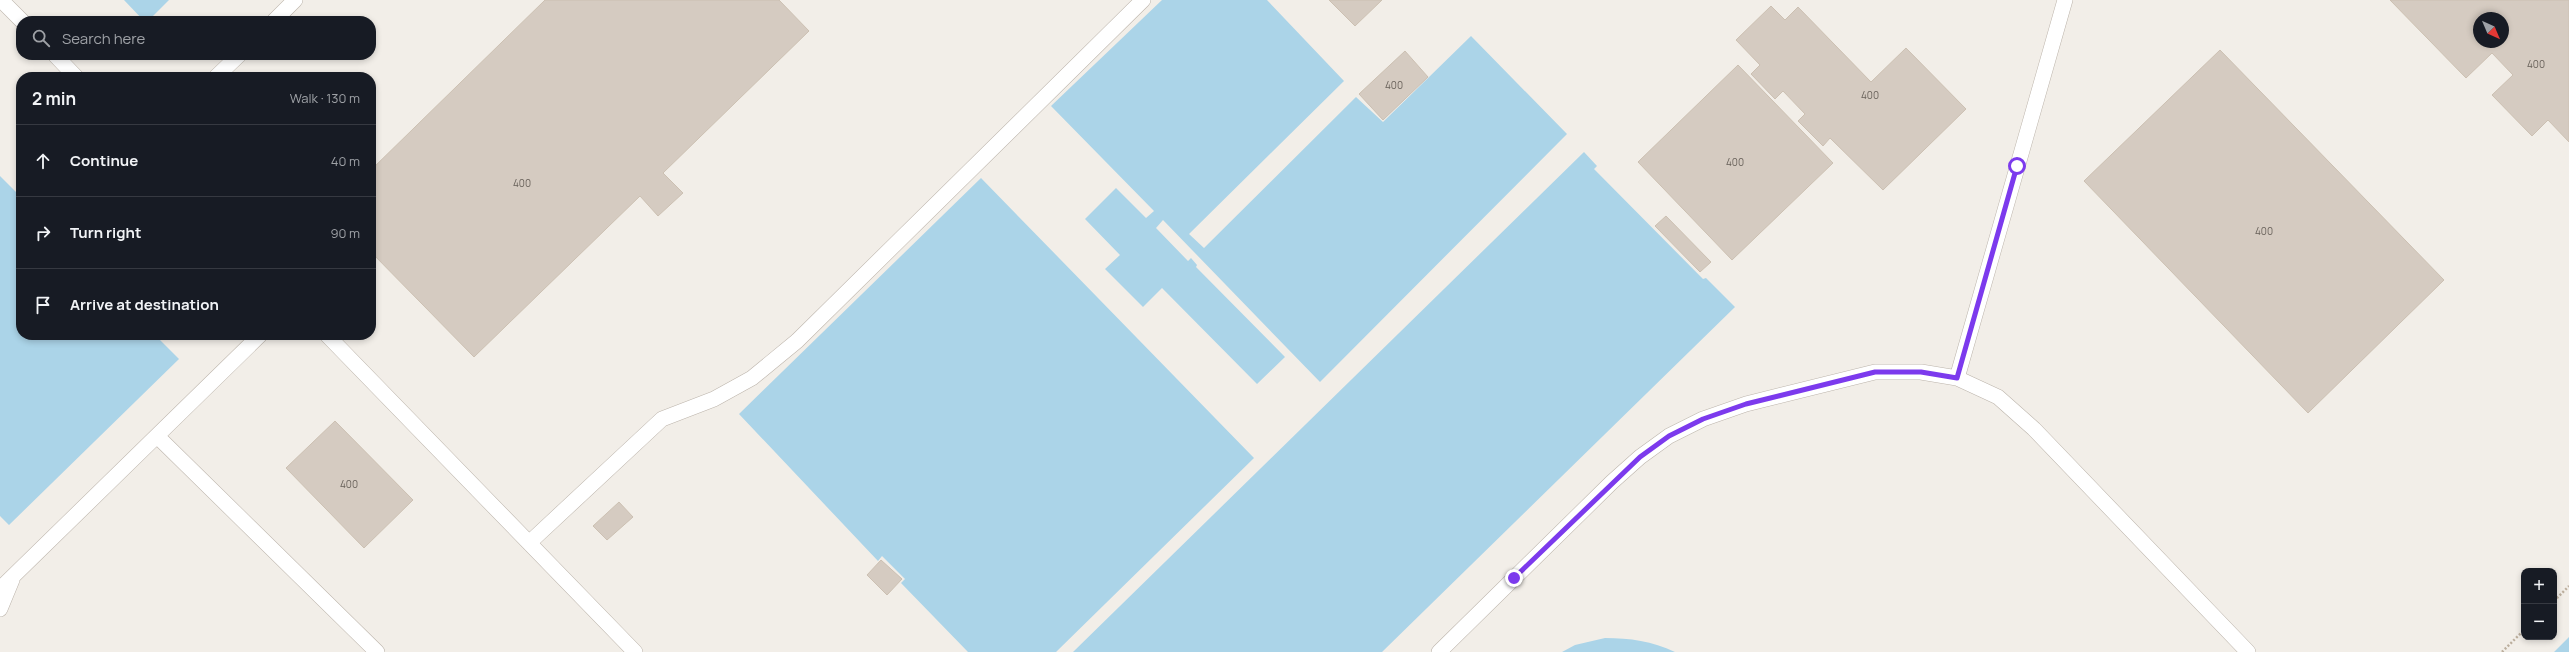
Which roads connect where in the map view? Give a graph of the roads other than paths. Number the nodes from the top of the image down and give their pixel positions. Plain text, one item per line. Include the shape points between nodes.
1 (1, 0) edge
2 (295, 0) edge
3 (1143, 0) edge
4 (2064, 0) edge
5 (17, 16) edge
6 (279, 16) edge
7 (60, 60) edge
8 (234, 60) edge
9 (71, 72) edge
10 (221, 72) edge
11 (255, 340) edge
12 (332, 340) edge
13 (1957, 378) junction
14 (157, 436) junction
15 (529, 543) junction
16 (14, 575) junction
17 (0, 589) edge
18 (0, 609) edge
19 (378, 652) edge
20 (635, 652) edge
21 (1439, 652) edge
22 (2248, 652) edge

1 - 5 lane
2 - 6 lane
3 - 15 lane via 797,340 752,378 714,399 662,419
4 - 13 lane
7 - 9 lane
8 - 10 lane
11 - 14 lane
12 - 15 lane
13 - 21 lane via 1921,372 1875,372 1746,404 1703,419 1669,436 1612,482
13 - 22 lane via 1998,397 2034,429
14 - 16 lane
14 - 19 lane
15 - 20 lane
16 - 17 lane
16 - 18 lane

